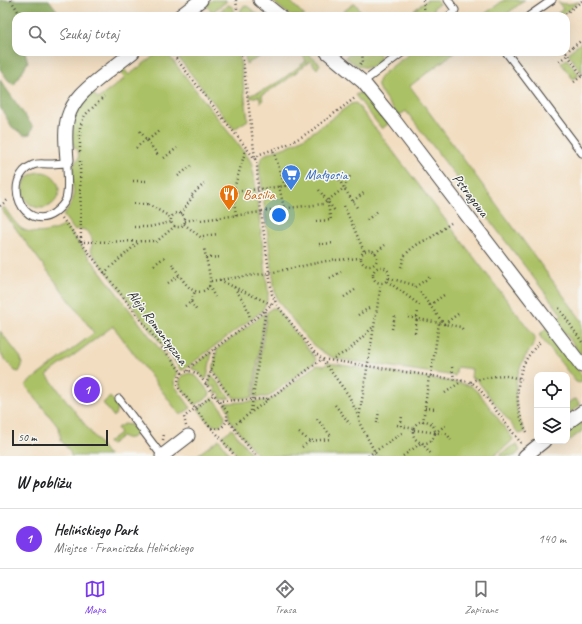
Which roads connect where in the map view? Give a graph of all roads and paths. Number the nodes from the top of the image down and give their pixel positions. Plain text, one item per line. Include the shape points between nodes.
1 (11, 0) edge
2 (236, 0) edge
3 (260, 0) edge
4 (423, 0) edge
5 (448, 0) edge
6 (552, 0) edge
7 (582, 1) edge
8 (193, 2) edge
9 (18, 12) edge
10 (184, 12) edge
11 (238, 12) edge
12 (275, 12) edge
13 (424, 12) edge
14 (454, 12) edge
15 (535, 12) edge
16 (567, 12) edge
17 (582, 40) edge
18 (570, 50) edge
19 (128, 56) edge
20 (174, 56) edge
21 (242, 56) edge
22 (332, 56) edge
23 (398, 56) edge
24 (509, 56) edge
25 (564, 56) edge
26 (569, 56) edge
27 (559, 61) dead end
28 (582, 76) edge
29 (363, 82) junction
30 (574, 82) dead end
31 (104, 97) dead end
32 (355, 98) dead end
33 (140, 131) dead end
34 (159, 131) dead end
35 (147, 140) junction
36 (136, 148) dead end
37 (177, 148) dead end
38 (246, 149) junction
39 (273, 150) junction
40 (582, 153) edge
41 (158, 155) dead end
42 (164, 158) dead end
43 (255, 159) junction
44 (67, 162) junction
45 (191, 166) dead end
46 (351, 174) dead end
47 (178, 176) dead end
48 (337, 176) dead end
49 (133, 181) dead end
50 (148, 181) dead end
51 (204, 184) dead end
52 (279, 186) junction
53 (344, 188) junction
54 (258, 189) junction
55 (319, 190) dead end
56 (233, 192) junction
57 (365, 192) dead end
58 (14, 195) junction
59 (327, 200) junction
60 (353, 201) junction
61 (134, 204) dead end
62 (0, 206) edge
63 (344, 206) dead end
64 (284, 208) junction
65 (358, 209) dead end
66 (379, 210) dead end
67 (57, 211) junction
68 (262, 211) junction
69 (335, 211) dead end
70 (181, 214) junction
71 (236, 215) junction
72 (172, 218) junction
73 (367, 220) dead end
74 (316, 221) dead end
75 (171, 222) junction
76 (184, 222) junction
77 (451, 223) dead end
78 (175, 226) junction
79 (134, 227) dead end
80 (218, 234) dead end
81 (140, 241) junction
82 (81, 242) junction
83 (334, 243) dead end
84 (319, 244) dead end
85 (385, 245) dead end
86 (204, 248) dead end
87 (364, 251) junction
88 (375, 253) junction
89 (166, 256) dead end
90 (221, 256) dead end
91 (206, 258) junction
92 (360, 258) junction
93 (172, 264) dead end
94 (154, 265) dead end
95 (375, 267) junction
96 (401, 267) dead end
97 (341, 272) dead end
98 (104, 273) junction
99 (269, 273) junction
100 (180, 275) junction
101 (430, 277) dead end
102 (330, 278) dead end
103 (389, 278) junction
104 (220, 280) junction
105 (211, 281) junction
106 (387, 281) junction
107 (168, 283) dead end
108 (381, 284) junction
109 (209, 286) junction
110 (234, 287) junction
111 (355, 290) dead end
112 (195, 291) junction
113 (419, 291) dead end
114 (444, 295) dead end
115 (215, 297) dead end
116 (344, 297) dead end
117 (275, 301) junction
118 (191, 302) junction
119 (271, 304) junction
120 (430, 305) junction
121 (186, 306) dead end
122 (421, 306) dead end
123 (266, 308) junction
124 (370, 308) dead end
125 (559, 308) dead end
126 (197, 311) dead end
127 (418, 312) dead end
128 (458, 314) dead end
129 (358, 315) dead end
130 (395, 316) dead end
131 (408, 317) dead end
132 (417, 319) junction
133 (250, 321) junction
134 (439, 323) junction
135 (444, 324) junction
136 (373, 326) junction
137 (392, 329) dead end
138 (462, 330) dead end
139 (415, 333) dead end
140 (541, 341) dead end
141 (582, 342) edge
142 (215, 349) junction
143 (334, 358) dead end
144 (322, 359) junction
145 (368, 366) junction
146 (582, 366) edge
147 (452, 367) dead end
148 (188, 371) junction
149 (211, 371) junction
150 (182, 373) junction
151 (430, 376) junction
152 (521, 378) junction
153 (454, 379) junction
154 (463, 381) junction
155 (471, 382) junction
156 (206, 385) junction
157 (445, 393) dead end
158 (213, 395) junction
159 (119, 399) dead end
160 (253, 399) junction
161 (269, 399) junction
162 (233, 400) junction
163 (218, 401) junction
164 (335, 405) dead end
165 (425, 408) junction
166 (195, 409) junction
167 (437, 409) dead end
168 (379, 411) dead end
169 (251, 412) junction
170 (582, 412) edge
171 (402, 415) dead end
172 (359, 418) junction
173 (227, 419) junction
174 (317, 419) dead end
175 (570, 421) edge
176 (423, 422) junction
177 (350, 424) dead end
178 (377, 424) dead end
179 (447, 424) dead end
180 (209, 426) junction
181 (232, 426) junction
182 (397, 426) dead end
183 (401, 426) junction
184 (414, 430) junction
185 (527, 432) dead end
186 (299, 433) dead end
187 (402, 433) dead end
188 (435, 433) junction
189 (188, 436) joint
190 (451, 440) dead end
191 (310, 441) junction
192 (422, 443) junction
193 (541, 444) edge
194 (302, 447) dead end
195 (374, 452) junction
196 (432, 455) dead end
197 (528, 455) edge
198 (162, 456) edge
199 (234, 456) edge
200 (256, 456) edge
201 (368, 456) edge
202 (376, 456) edge
203 (403, 456) edge

1 - 9 path
2 - 11 path
3 - 12 street
4 - 13 path
5 - 14 lane
6 - 15 lane
7 - 16 path
8 - 10 street
17 - 18 path
19 - 44 street via 89,86 72,106 66,132
20 - 38 path
21 - 43 path
22 - 29 street, Pstrągowa
23 - 29 lane
24 - 40 lane
25 - 27 path
26 - 28 path
28 - 30 path
29 - 146 street, Pstrągowa
31 - 82 path via 85,116 80,127
32 - 39 path via 312,130
33 - 35 path
34 - 35 path
35 - 36 path
35 - 41 path
37 - 42 path
38 - 43 path
38 - 56 path
39 - 43 path via 260,154
39 - 52 path via 284,186
43 - 54 path
44 - 58 lane via 40,163 27,168 16,178
44 - 67 lane via 66,199
45 - 47 path
46 - 53 path
48 - 53 path
49 - 50 path
51 - 70 path via 193,195
52 - 54 path
52 - 64 path
53 - 59 path
53 - 60 path
54 - 56 path
54 - 68 path
55 - 59 path
56 - 71 path
57 - 60 path
58 - 62 path
58 - 67 lane via 22,210 36,217 51,215
59 - 64 path via 323,204
59 - 69 path
59 - 74 path via 331,220
60 - 65 path
61 - 72 path via 148,204
63 - 87 path
64 - 68 path
66 - 73 path
67 - 82 path, Aleja Romantyczna
68 - 71 path
68 - 99 path
70 - 72 path via 176,214
70 - 76 path
71 - 76 path
72 - 75 path
75 - 78 path
75 - 79 path via 149,227
76 - 78 path via 179,227
76 - 80 path via 203,238
77 - 96 path via 410,250
78 - 81 path via 155,242
81 - 82 path
81 - 98 path
82 - 98 path, Aleja Romantyczna
83 - 84 path
85 - 88 path
86 - 91 path
87 - 88 path via 370,250
87 - 92 path
88 - 95 path
89 - 94 path
90 - 91 path
91 - 105 path
92 - 95 path via 364,265
92 - 99 path
93 - 100 path
95 - 103 path via 384,267 388,270
95 - 108 path via 372,276
97 - 102 path
98 - 150 path, Aleja Romantyczna
99 - 104 path
99 - 117 path
100 - 107 path
100 - 112 path via 190,289
101 - 103 path via 415,286
103 - 106 path
104 - 105 path
104 - 110 path
105 - 109 path
106 - 108 path
106 - 122 path
108 - 136 path
109 - 112 path via 202,292
109 - 115 path
110 - 119 path
110 - 133 path via 246,305
111 - 116 path
112 - 118 path
113 - 120 path
114 - 120 path
117 - 119 path
117 - 144 path
118 - 121 path
118 - 126 path
119 - 123 path
120 - 135 path
123 - 133 path
123 - 160 path
124 - 129 path
125 - 141 path
127 - 132 path
128 - 135 path
130 - 137 path
131 - 132 path
132 - 134 path
132 - 139 path
133 - 142 path
134 - 135 path
134 - 151 path
135 - 138 path via 461,327
136 - 143 path via 348,350
136 - 145 path
140 - 152 path via 527,359
142 - 148 path
142 - 149 path
144 - 145 path
144 - 161 path
144 - 172 path via 349,396
145 - 151 path
145 - 172 path
147 - 153 path
148 - 150 path
148 - 156 path via 199,375
149 - 156 path
149 - 162 path
150 - 166 path, Aleja Romantyczna via 177,381 179,388
151 - 153 path
151 - 165 path
152 - 155 path via 502,375
152 - 185 path via 518,389 519,408
153 - 154 path
154 - 155 path
154 - 157 path
155 - 197 path via 478,387
156 - 158 path
158 - 163 path
158 - 166 path
159 - 198 lane
160 - 161 path
160 - 162 path
160 - 169 path
161 - 169 path
162 - 163 path
163 - 173 path via 226,412
164 - 177 path
165 - 167 path
165 - 176 path
166 - 180 path, Aleja Romantyczna
166 - 189 path via 184,417
168 - 178 path
169 - 181 path
170 - 175 street
171 - 183 path
172 - 195 path
173 - 180 path via 219,428
173 - 181 path
174 - 191 path via 332,438
176 - 184 path
176 - 188 path via 431,424
179 - 188 path
180 - 199 path, Aleja Romantyczna
181 - 200 path
182 - 183 path
183 - 184 path
184 - 188 path
184 - 192 path via 416,440
186 - 191 path
187 - 195 path
188 - 190 path via 446,434
188 - 192 path via 430,442
189 - 198 street
191 - 194 path
192 - 196 path
192 - 203 path
193 - 197 street
195 - 201 path
195 - 202 path

